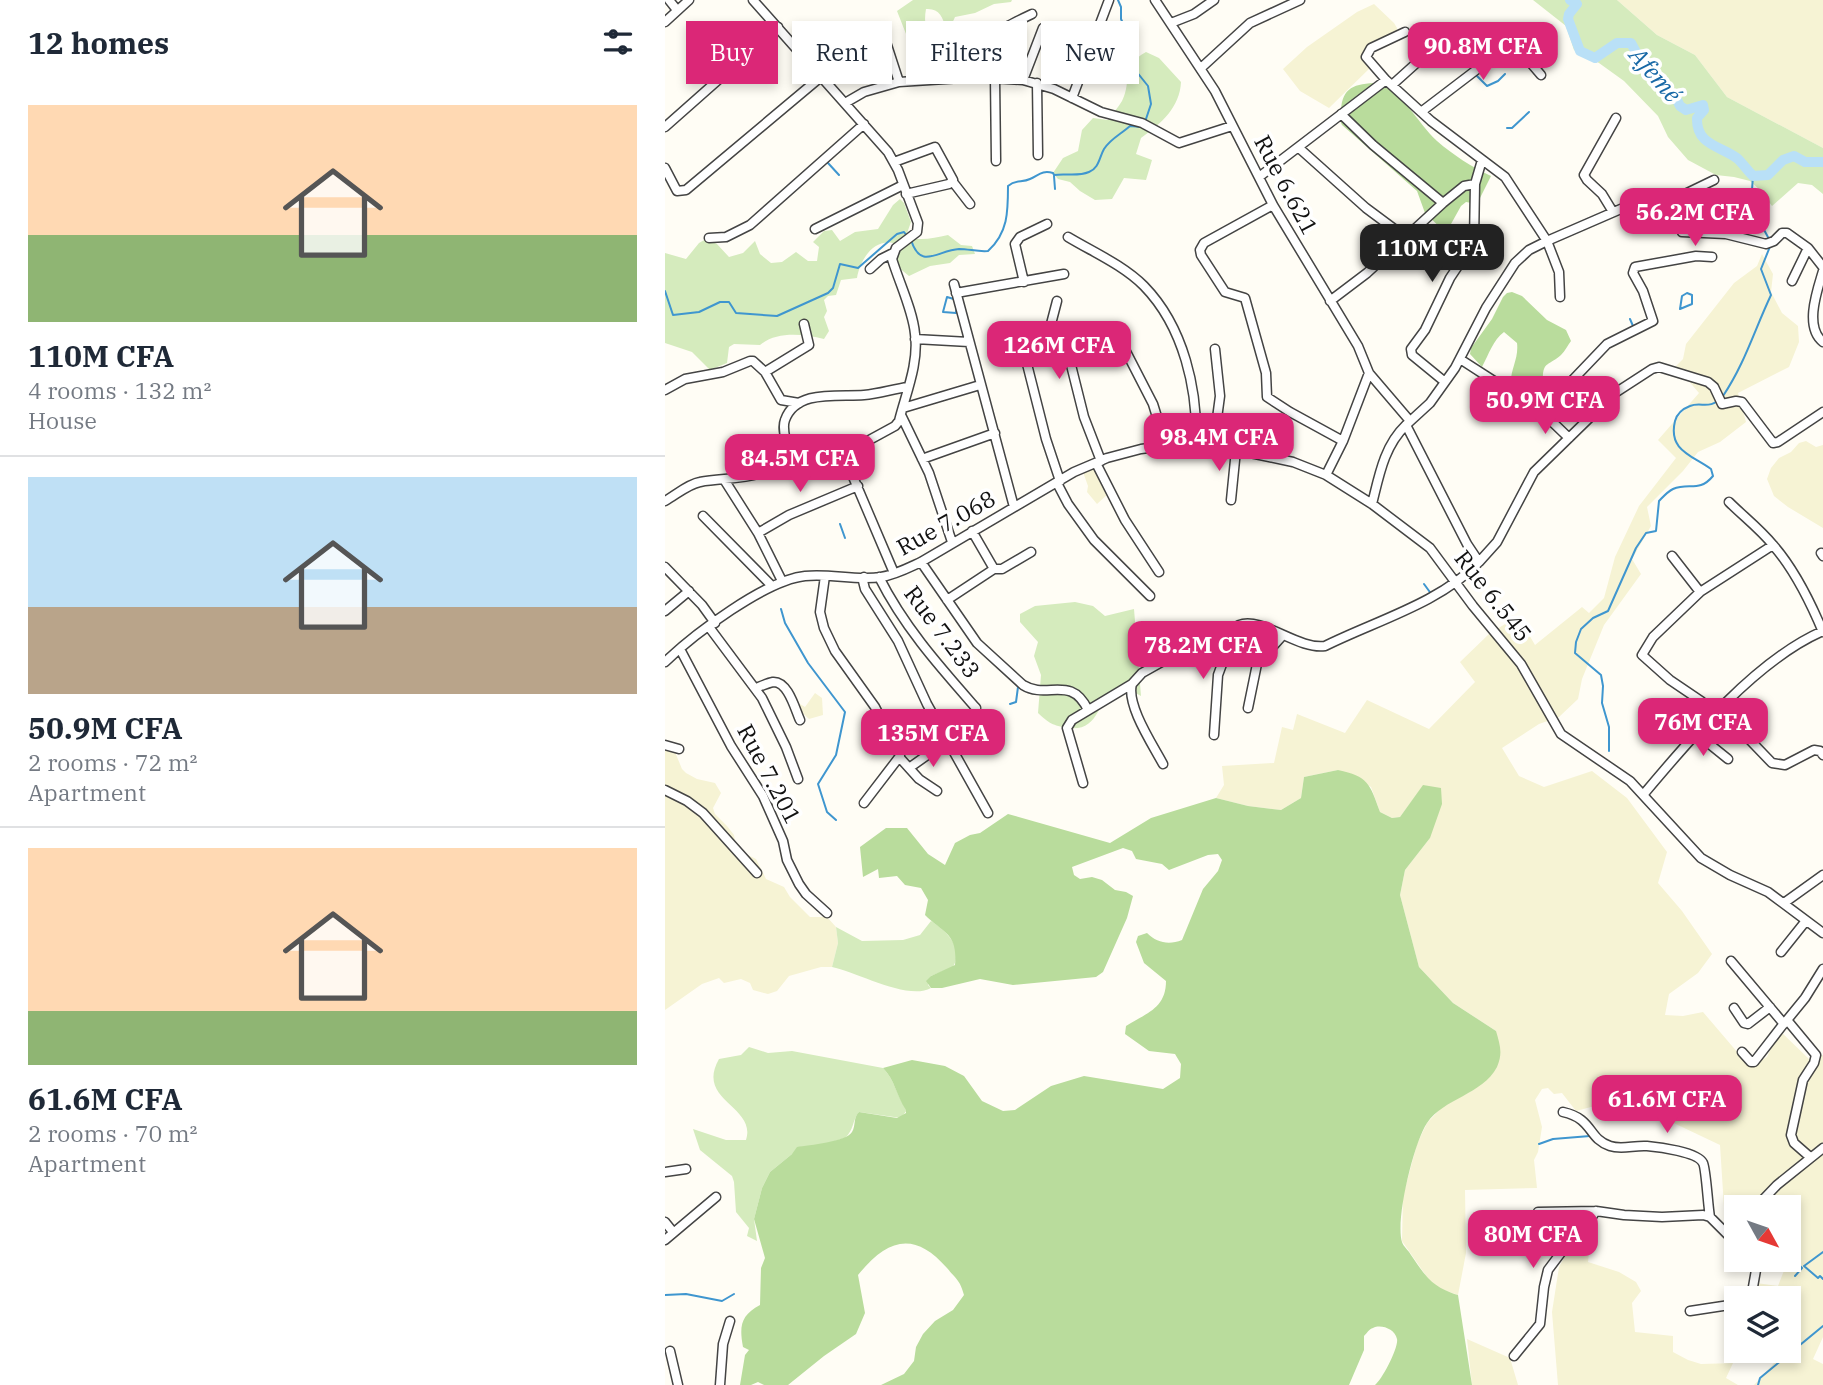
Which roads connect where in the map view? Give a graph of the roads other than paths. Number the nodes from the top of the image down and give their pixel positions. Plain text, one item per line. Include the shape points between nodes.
1 (669, 0) edge
2 (689, 0) edge
3 (753, 0) edge
4 (1109, 0) edge
5 (1155, 0) edge
6 (1215, 0) edge
7 (1300, 0) edge
8 (677, 10) junction
9 (1032, 14) dead end
10 (772, 21) edge
11 (1019, 21) edge
12 (665, 22) edge
13 (1171, 23) junction
14 (778, 27) edge
15 (1405, 32) dead end
16 (1041, 33) edge
17 (792, 43) edge
18 (892, 60) edge
19 (1484, 64) junction
20 (1201, 68) junction
21 (1027, 70) edge
22 (1541, 75) dead end
23 (1027, 81) edge
24 (899, 82) junction
25 (906, 82) edge
26 (1037, 83) junction
27 (1389, 83) junction
28 (714, 84) edge
29 (812, 84) edge
30 (829, 84) edge
31 (995, 84) edge
32 (1072, 98) junction
33 (845, 103) junction
34 (1421, 112) junction
35 (1341, 114) junction
36 (1616, 118) dead end
37 (864, 124) junction
38 (1232, 126) junction
39 (665, 127) edge
40 (1299, 148) junction
41 (1038, 155) dead end
42 (1482, 160) junction
43 (996, 161) dead end
44 (894, 162) junction
45 (665, 168) edge
46 (1259, 177) junction
47 (1714, 180) dead end
48 (953, 182) junction
49 (1475, 184) junction
50 (905, 189) junction
51 (1674, 197) junction
52 (1443, 203) junction
53 (970, 204) dead end
54 (1273, 205) junction
55 (1613, 212) junction
56 (1047, 224) dead end
57 (815, 229) dead end
58 (1068, 237) dead end
59 (1405, 237) junction
60 (709, 238) dead end
61 (1547, 241) junction
62 (1808, 248) junction
63 (893, 253) junction
64 (1712, 257) dead end
65 (1822, 265) edge
66 (870, 269) dead end
67 (1064, 274) dead end
68 (1792, 281) dead end
69 (1024, 282) junction
70 (1559, 297) dead end
71 (1057, 301) dead end
72 (1330, 301) junction
73 (804, 324) dead end
74 (1118, 336) dead end
75 (915, 339) junction
76 (969, 341) junction
77 (1823, 342) edge
78 (1215, 348) dead end
79 (1460, 359) junction
80 (1027, 364) dead end
81 (765, 372) junction
82 (1369, 373) junction
83 (1445, 382) junction
84 (980, 385) junction
85 (908, 387) junction
86 (665, 390) edge
87 (799, 403) junction
88 (902, 411) junction
89 (1542, 412) junction
90 (1823, 412) edge
91 (1408, 423) junction
92 (995, 433) junction
93 (1569, 438) junction
94 (1343, 440) junction
95 (1196, 445) junction
96 (1166, 446) junction
97 (1213, 448) junction
98 (1236, 450) junction
99 (922, 459) junction
100 (1099, 462) junction
101 (772, 469) junction
102 (832, 471) dead end
103 (1325, 475) junction
104 (725, 481) junction
105 (1059, 482) junction
106 (858, 486) junction
107 (1231, 500) dead end
108 (665, 501) edge
109 (1728, 502) dead end
110 (1372, 504) junction
111 (1014, 507) junction
112 (703, 516) dead end
113 (972, 531) junction
114 (758, 533) junction
115 (952, 542) junction
116 (1773, 545) junction
117 (1031, 552) dead end
118 (1672, 556) dead end
119 (921, 562) junction
120 (1479, 562) junction
121 (665, 567) edge
122 (994, 569) junction
123 (1159, 572) dead end
124 (894, 573) junction
125 (825, 576) junction
126 (865, 577) junction
127 (879, 577) junction
128 (782, 581) junction
129 (1456, 583) junction
130 (772, 586) junction
131 (689, 592) junction
132 (1700, 592) junction
133 (1150, 596) dead end
134 (947, 600) junction
135 (665, 611) edge
136 (712, 625) junction
137 (1823, 631) edge
138 (1283, 635) junction
139 (1232, 636) junction
140 (680, 649) junction
141 (665, 663) edge
142 (1132, 684) junction
143 (756, 688) junction
144 (977, 708) dead end
145 (1248, 708) dead end
146 (1088, 710) junction
147 (1714, 714) junction
148 (800, 720) dead end
149 (1697, 734) junction
150 (1214, 735) dead end
151 (665, 745) edge
152 (940, 746) dead end
153 (679, 749) dead end
154 (1823, 755) edge
155 (900, 758) junction
156 (1728, 759) dead end
157 (1163, 764) dead end
158 (909, 768) junction
159 (798, 779) dead end
160 (1083, 783) dead end
161 (665, 790) edge
162 (937, 791) dead end
163 (1643, 795) junction
164 (864, 803) dead end
165 (988, 813) dead end
166 (757, 873) dead end
167 (1823, 875) edge
168 (1784, 903) junction
169 (827, 914) dead end
170 (1805, 922) junction
171 (1823, 933) edge
172 (1781, 952) dead end
173 (1731, 961) dead end
174 (1823, 969) edge
175 (1770, 1007) junction
176 (1734, 1008) dead end
177 (1785, 1022) junction
178 (1742, 1052) dead end
179 (1563, 1112) dead end
180 (1823, 1148) edge
181 (1810, 1157) junction
182 (686, 1169) dead end
183 (665, 1172) edge
184 (1767, 1195) edge
185 (716, 1197) dead end
186 (1596, 1211) junction
187 (1538, 1212) dead end
188 (1710, 1217) junction
189 (665, 1222) edge
190 (1724, 1229) edge
191 (673, 1232) junction
192 (665, 1240) edge
193 (1724, 1306) edge
194 (1690, 1311) dead end
195 (730, 1321) dead end
196 (670, 1350) dead end
197 (1514, 1356) dead end
198 (678, 1385) edge
199 (720, 1385) edge

1 - 8 street
2 - 8 street
3 - 10 street
4 - 32 street
5 - 13 street, Rue 6.621
6 - 13 street
7 - 20 street via 1250,23
8 - 12 street
9 - 11 street
13 - 20 street, Rue 6.621
14 - 17 street
15 - 27 street via 1367,52 1366,57
16 - 21 street
18 - 24 street
19 - 22 street via 1511,40
19 - 27 street via 1442,40
19 - 34 street
20 - 38 street, Rue 6.621
23 - 26 street
24 - 25 street
24 - 33 street
26 - 32 street
26 - 41 street
27 - 34 street
27 - 35 street
28 - 39 street
29 - 45 street via 686,190 677,191
30 - 33 street
31 - 43 street
32 - 38 street via 1181,143
33 - 37 street
34 - 42 street
35 - 40 street
35 - 52 street
36 - 55 street via 1584,175
37 - 44 street
37 - 60 street via 750,225 726,237
38 - 46 street, Rue 6.621
40 - 46 street
40 - 59 street
42 - 49 street
42 - 61 street via 1512,186
44 - 48 street via 935,147
44 - 50 street
46 - 54 street, Rue 6.621
47 - 51 street
48 - 50 street
48 - 53 street
49 - 52 street via 1464,186
49 - 83 street via 1474,242 1411,349 1412,355
50 - 57 street
50 - 63 street via 917,232
51 - 55 street
51 - 62 street via 1682,232 1770,243 1787,233
52 - 59 street
54 - 72 street, Rue 6.621
54 - 94 street via 1208,241 1201,255 1224,292 1245,298 1266,373 1267,397
55 - 61 street
56 - 69 street via 1015,244
58 - 95 street via 1129,274 1167,314 1195,397
59 - 72 street
61 - 70 street via 1559,272
61 - 79 street via 1515,263
62 - 65 street
62 - 68 street
63 - 66 street
63 - 75 street
64 - 89 street via 1635,267 1633,274 1653,321 1607,344
65 - 77 street via 1813,322
67 - 69 street
69 - 76 street via 955,288
71 - 100 street via 1051,324 1066,345
72 - 82 street, Rue 6.621
73 - 81 street via 809,345
74 - 96 street via 1153,404
75 - 76 street
75 - 85 street
76 - 84 street
78 - 97 street via 1220,396
79 - 83 street
79 - 89 street
80 - 105 street
81 - 86 street via 750,361 685,379
81 - 87 street via 781,400
82 - 91 street, Rue 6.621
82 - 94 street
83 - 91 street
84 - 88 street
84 - 92 street
85 - 87 street
85 - 88 street
87 - 101 street via 783,424 787,453
88 - 99 street
88 - 106 street via 898,424 862,444 851,456 848,465
89 - 93 street
90 - 93 street via 1773,443 1742,402 1723,404 1708,382 1658,367 1615,393
91 - 110 street via 1390,446
91 - 120 street, Rue 6.621
92 - 99 street
92 - 111 street
93 - 120 street via 1534,472 1497,542
94 - 103 street
95 - 96 street, Rue 6.545
95 - 97 street, Rue 6.545
96 - 100 street, Rue 6.545
97 - 98 street, Rue 6.545
98 - 103 street, Rue 6.545 via 1293,462
98 - 107 street
99 - 115 street
100 - 105 street, Rue 6.545
100 - 123 street via 1125,520
101 - 102 street via 813,461
101 - 104 street
103 - 110 street, Rue 6.545
104 - 108 street via 701,481
104 - 114 street
105 - 111 street, Rue 7.068
105 - 133 street via 1068,504 1094,540
106 - 114 street
106 - 124 street
109 - 116 street
110 - 129 street, Rue 6.545 via 1430,548
111 - 113 street, Rue 7.068
112 - 130 street
113 - 115 street, Rue 7.068
113 - 122 street
114 - 128 street
115 - 119 street, Rue 7.068
116 - 132 street
116 - 137 street via 1802,587
117 - 122 street
118 - 132 street
119 - 124 street, Rue 7.068
119 - 134 street
120 - 129 street
121 - 131 street
122 - 134 street
124 - 127 street, Rue 7.068
125 - 126 street, Rue 7.068
125 - 128 street, Rue 7.068
125 - 155 street via 820,612 824,628 875,707
126 - 127 street, Rue 7.068
126 - 165 street via 865,589 898,640 927,704
127 - 144 street, Rue 7.233 via 929,655
128 - 130 street, Rue 7.068
129 - 138 street via 1325,646
129 - 163 street, Rue 6.545 via 1521,664 1557,730 1630,780
130 - 136 street, Rue 7.068
131 - 135 street
131 - 136 street
132 - 147 street via 1653,637 1642,655
134 - 146 street via 977,643 1023,685 1074,692
136 - 140 street, Rue 7.068
136 - 143 street
137 - 147 street via 1789,649
138 - 139 street via 1247,622 1238,625
138 - 145 street via 1257,664
139 - 142 street via 1199,641 1142,673
139 - 150 street via 1218,675
140 - 141 street, Rue 7.068
140 - 169 street, Rue 7.201 via 731,746 764,796 799,884
142 - 146 street
142 - 157 street via 1135,709
143 - 148 street via 780,684
143 - 159 street
146 - 160 street via 1067,728
147 - 149 street
147 - 154 street via 1746,736 1772,763 1785,765 1814,750
149 - 156 street
149 - 163 street
151 - 153 street
152 - 158 street
155 - 158 street
155 - 164 street
158 - 162 street
161 - 166 street via 703,813
163 - 168 street, Rue 6.545 via 1701,858
167 - 168 street
168 - 170 street, Rue 6.545
170 - 171 street, Rue 6.545
170 - 172 street
173 - 175 street
174 - 177 street
175 - 176 street via 1748,1024
175 - 177 street
177 - 178 street via 1754,1062
177 - 181 street via 1816,1055 1803,1080 1791,1135
179 - 188 street via 1583,1119 1597,1139 1611,1146 1648,1146 1701,1159
180 - 181 street
181 - 184 street
182 - 183 street
185 - 191 street
186 - 187 street
186 - 188 street
186 - 197 street via 1548,1270 1540,1324
188 - 190 street
189 - 191 street
191 - 192 street
193 - 194 street
195 - 199 street
196 - 198 street

